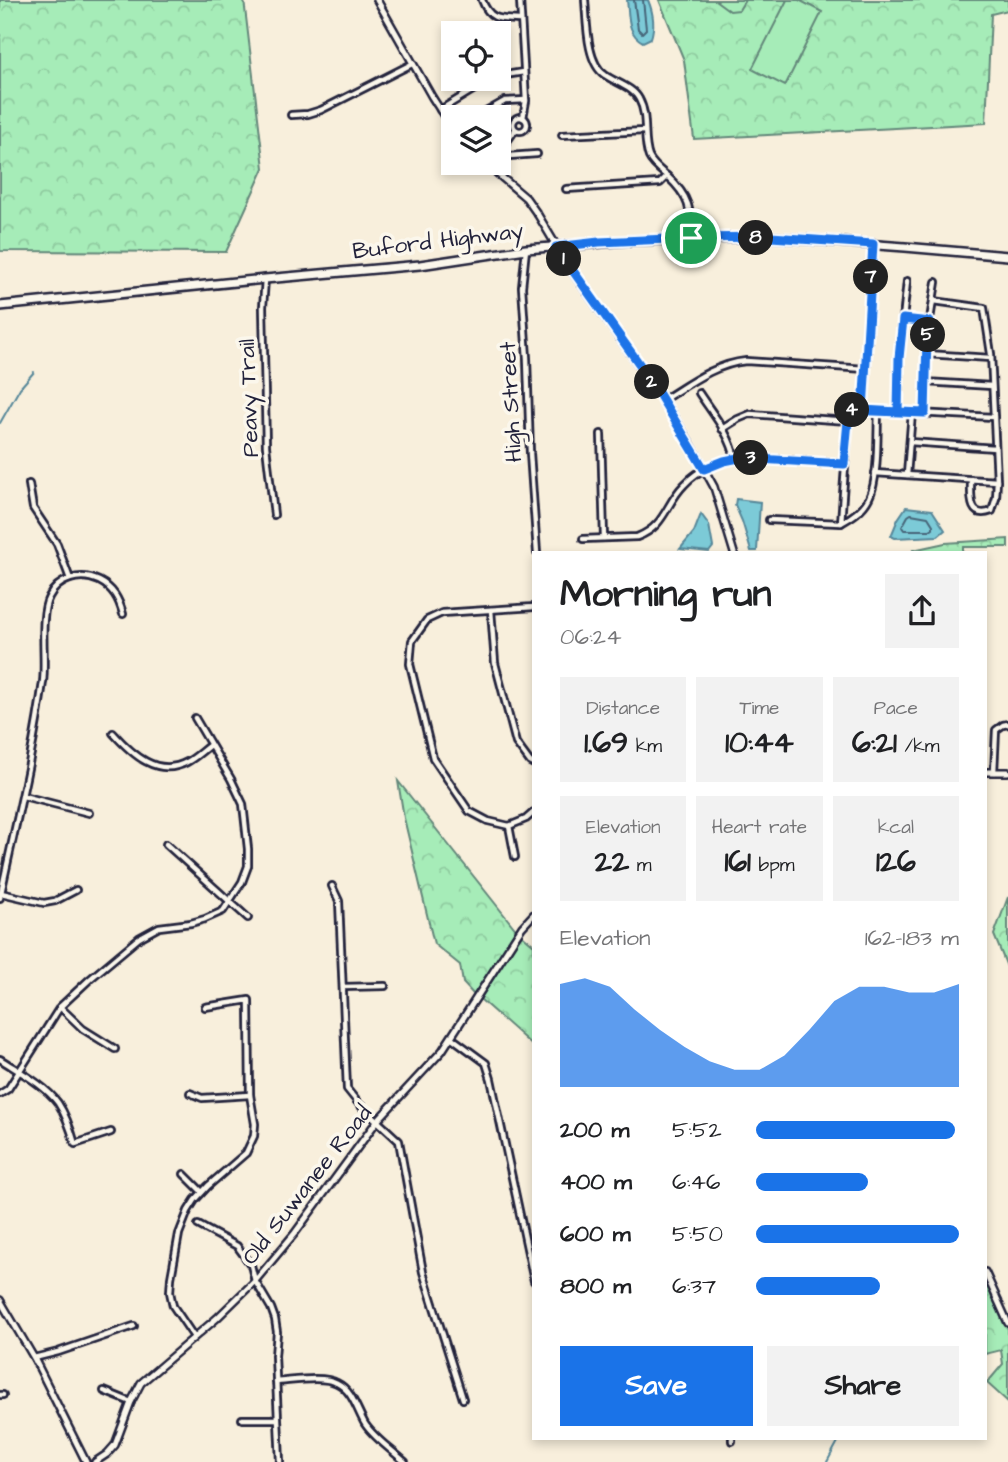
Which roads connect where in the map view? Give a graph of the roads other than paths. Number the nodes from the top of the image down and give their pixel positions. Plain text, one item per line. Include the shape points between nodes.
1 (377, 0) edge
2 (482, 0) edge
3 (520, 0) edge
4 (585, 0) edge
5 (521, 20) junction
6 (412, 64) junction
7 (524, 72) junction
8 (511, 74) edge
9 (471, 91) edge
10 (526, 100) junction
11 (500, 105) edge
12 (440, 110) joint
13 (291, 115) dead end
14 (523, 118) junction
15 (515, 130) junction
16 (645, 131) junction
17 (511, 135) edge
18 (562, 135) dead end
19 (537, 155) dead end
20 (511, 156) edge
21 (499, 175) edge
22 (667, 176) junction
23 (566, 189) dead end
24 (691, 238) junction
25 (873, 244) junction
26 (556, 247) junction
27 (526, 249) junction
28 (1008, 256) edge
29 (265, 279) junction
30 (907, 281) dead end
31 (936, 282) dead end
32 (934, 301) junction
33 (0, 306) edge
34 (903, 319) junction
35 (930, 322) junction
36 (926, 354) junction
37 (991, 358) junction
38 (866, 369) junction
39 (925, 382) junction
40 (992, 386) junction
41 (699, 393) dead end
42 (663, 400) junction
43 (863, 410) junction
44 (878, 411) junction
45 (898, 412) junction
46 (912, 412) junction
47 (925, 413) junction
48 (994, 416) junction
49 (848, 421) junction
50 (722, 429) junction
51 (601, 435) dead end
52 (909, 442) junction
53 (995, 449) junction
54 (735, 459) junction
55 (844, 464) junction
56 (704, 469) junction
57 (875, 473) junction
58 (907, 475) junction
59 (971, 479) junction
60 (997, 481) junction
61 (29, 484) dead end
62 (274, 515) dead end
63 (769, 520) dead end
64 (841, 523) junction
65 (604, 538) junction
66 (583, 539) dead end
67 (537, 551) edge
68 (733, 551) edge
69 (70, 579) junction
70 (532, 607) edge
71 (491, 610) junction
72 (123, 614) dead end
73 (195, 718) dead end
74 (1008, 724) edge
75 (113, 733) dead end
76 (210, 746) junction
77 (532, 763) edge
78 (987, 772) edge
79 (994, 772) junction
80 (1008, 772) edge
81 (23, 796) junction
82 (89, 813) dead end
83 (532, 814) edge
84 (509, 825) junction
85 (166, 844) dead end
86 (515, 857) dead end
87 (332, 886) dead end
88 (76, 890) dead end
89 (1, 895) edge
90 (230, 902) junction
91 (532, 916) edge
92 (248, 918) dead end
93 (385, 986) dead end
94 (343, 987) junction
95 (60, 1007) junction
96 (205, 1007) dead end
97 (452, 1038) junction
98 (115, 1049) dead end
99 (0, 1059) edge
100 (18, 1072) junction
101 (190, 1093) dead end
102 (0, 1094) edge
103 (250, 1095) junction
104 (377, 1121) junction
105 (111, 1132) dead end
106 (184, 1174) dead end
107 (202, 1192) junction
108 (198, 1225) dead end
109 (532, 1272) edge
110 (987, 1276) edge
111 (255, 1281) junction
112 (0, 1300) edge
113 (1008, 1323) edge
114 (134, 1326) dead end
115 (194, 1338) junction
116 (34, 1358) junction
117 (276, 1382) junction
118 (104, 1391) dead end
119 (463, 1399) dead end
120 (131, 1402) junction
121 (242, 1419) dead end
122 (277, 1419) junction
123 (86, 1462) edge
124 (95, 1462) edge
125 (280, 1462) edge
126 (405, 1462) edge

1 - 6 street
2 - 5 street via 492,16
3 - 5 street
4 - 16 street via 596,67 634,92 643,109
5 - 7 street
6 - 12 street
6 - 13 street via 320,110
7 - 8 street
7 - 10 street
9 - 12 street
10 - 11 street
10 - 14 street
14 - 15 street via 514,120
14 - 15 street via 527,128
15 - 17 street
16 - 18 street
16 - 22 street via 650,159
19 - 20 street
21 - 26 street via 526,198
22 - 23 street via 660,183
22 - 24 street via 690,208
24 - 25 main road, Buford Highway via 771,237
24 - 26 main road, Buford Highway
25 - 28 main road, Buford Highway
25 - 38 street
26 - 27 main road, Buford Highway
26 - 42 street
27 - 29 main road, Buford Highway via 420,265
27 - 67 street, High Street via 522,287
29 - 33 main road, Buford Highway
29 - 62 street, Peavy Trail via 266,446
30 - 34 street
31 - 32 street
32 - 35 street
32 - 37 street via 984,308
34 - 35 street
34 - 45 street
35 - 36 street
36 - 37 street
36 - 39 street
37 - 40 street
38 - 42 street via 733,362
38 - 43 street
39 - 40 street
39 - 47 street
40 - 48 street
41 - 50 street
42 - 56 street
43 - 44 street
43 - 49 street via 849,410
44 - 45 street
44 - 57 street
45 - 46 street
46 - 47 street
46 - 52 street
47 - 48 street
48 - 53 street
49 - 50 street via 750,414
49 - 55 street
50 - 54 street
51 - 65 street
52 - 53 street
52 - 58 street
53 - 60 street
54 - 55 street
54 - 56 street
55 - 64 street
56 - 65 street via 684,484 650,531 637,537
56 - 68 street via 715,487
57 - 58 street
57 - 64 street via 870,498
58 - 59 street
59 - 60 street
59 - 60 street via 971,504 984,514 992,511
61 - 69 street via 33,508 57,544
63 - 64 street
65 - 66 street
69 - 72 street via 80,576 107,585 119,599
69 - 81 street via 58,585 45,605 43,678
70 - 71 street
71 - 77 street via 495,663 516,743
71 - 84 street via 442,613 427,620 412,640 410,664 433,758 469,811
73 - 76 street
74 - 79 street via 996,730
75 - 76 street via 154,766 175,766
76 - 90 street via 243,804 248,866
78 - 79 street
79 - 80 street
81 - 82 street
81 - 89 street
83 - 84 street
84 - 86 street
85 - 90 street
87 - 94 street via 339,901
88 - 89 street via 44,903
90 - 92 street
90 - 95 street via 223,911 205,919 159,927 139,938
91 - 97 street, Old Suwanee Road
93 - 94 street
94 - 104 street via 347,1088
95 - 98 street via 83,1029
95 - 100 street
96 - 103 street via 249,1000
97 - 104 street, Old Suwanee Road
97 - 109 street via 486,1063
99 - 100 street
100 - 102 street
100 - 105 street via 57,1102 75,1144
101 - 103 street via 202,1098
103 - 107 street via 256,1124 250,1146
104 - 111 street, Old Suwanee Road
104 - 119 street via 399,1141 423,1272
106 - 107 street
107 - 115 street via 179,1234 170,1293
108 - 111 street via 237,1246 251,1265
110 - 113 street
111 - 115 street, Old Suwanee Road
111 - 117 street via 275,1319
112 - 116 street
114 - 116 street
115 - 120 street, Old Suwanee Road via 141,1383
116 - 123 street
117 - 122 street
117 - 126 street via 325,1379 338,1383 349,1392 367,1426
118 - 120 street
120 - 124 street, Old Suwanee Road via 115,1445
121 - 122 street
122 - 125 street

